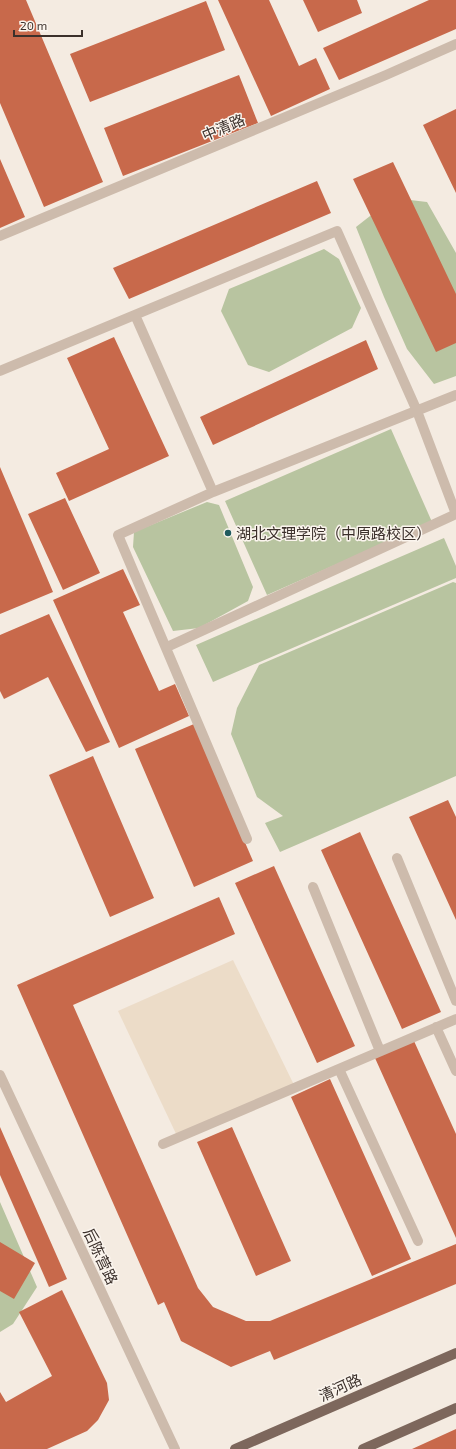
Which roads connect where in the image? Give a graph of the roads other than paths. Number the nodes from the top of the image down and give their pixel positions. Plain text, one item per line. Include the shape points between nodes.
1 (456, 44) edge
2 (0, 236) edge
3 (135, 316) junction
4 (0, 371) edge
5 (456, 395) edge
6 (417, 411) junction
7 (213, 492) junction
8 (166, 647) junction
9 (248, 839) dead end
10 (397, 858) dead end
11 (313, 887) dead end
12 (456, 1001) edge
13 (456, 1019) edge
14 (436, 1027) junction
15 (380, 1051) junction
16 (339, 1069) junction
17 (456, 1071) edge
18 (0, 1075) edge
19 (163, 1144) dead end
20 (418, 1241) dead end
21 (456, 1353) edge
22 (456, 1408) edge
23 (175, 1449) edge
24 (236, 1449) edge
25 (363, 1449) edge

1 - 2 street, 中清路
3 - 4 street
3 - 6 street via 337,231
3 - 7 street
5 - 6 street
6 - 7 street
6 - 8 street via 456,514
7 - 8 street via 118,535
8 - 9 street
10 - 12 street
11 - 15 street
13 - 14 street
14 - 15 street
14 - 17 street
15 - 16 street
16 - 19 street
16 - 20 street
18 - 23 street, 后陈营路
21 - 24 main road, 清河路
22 - 25 main road

